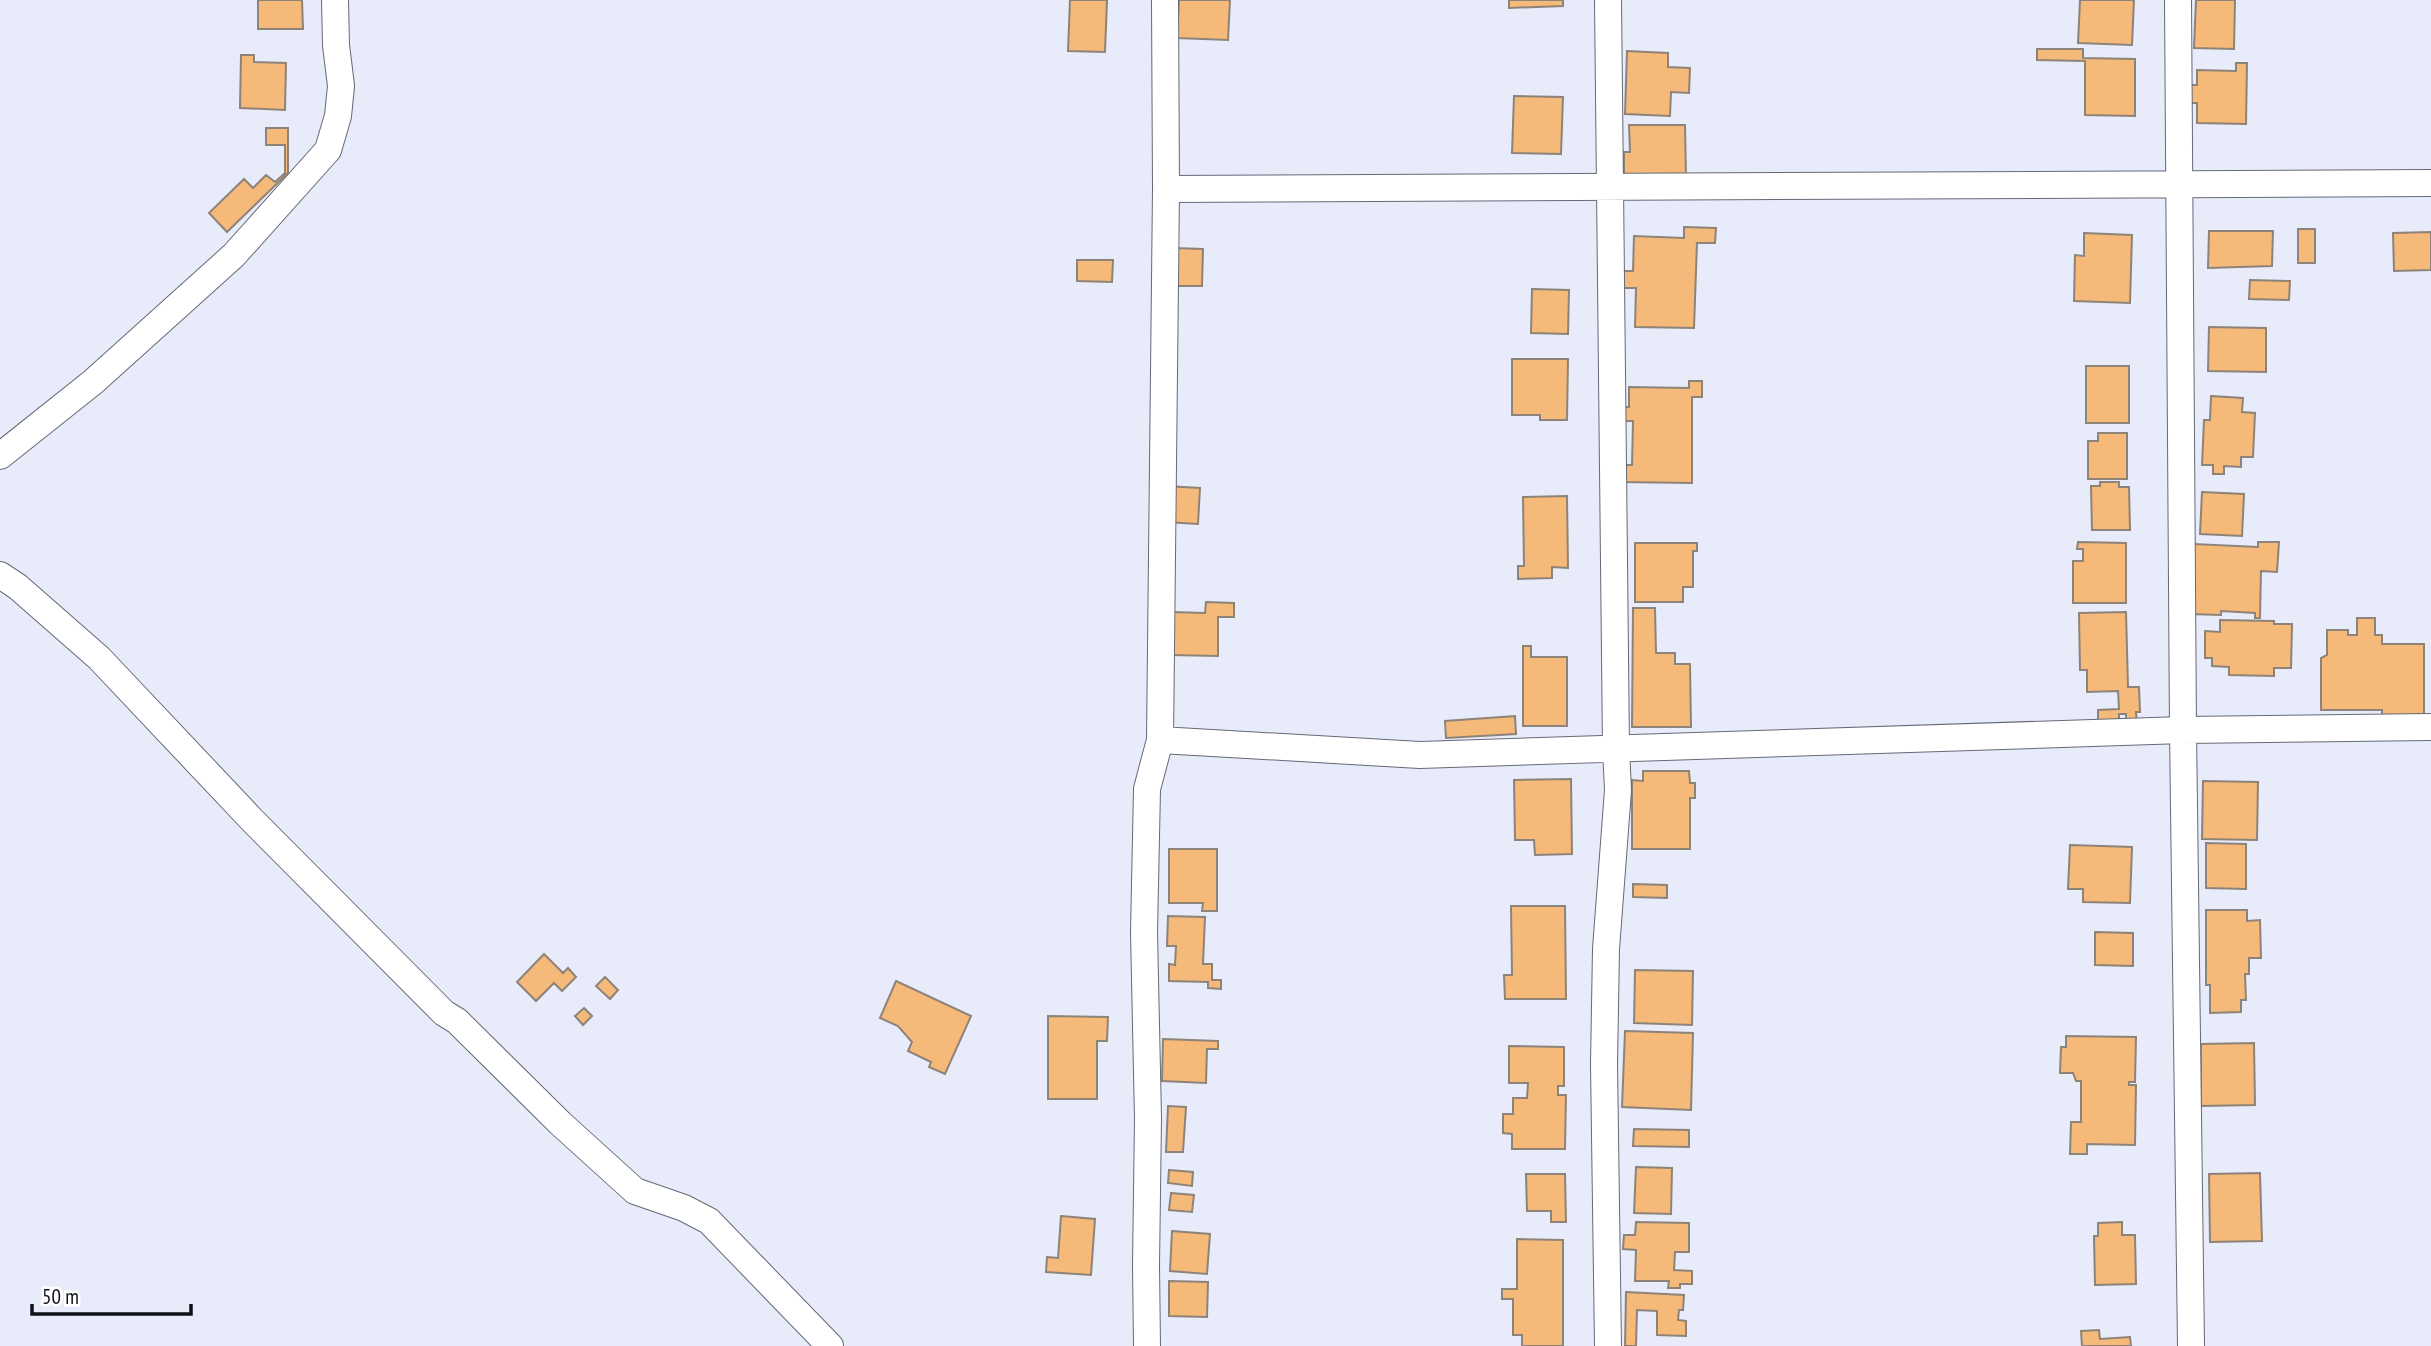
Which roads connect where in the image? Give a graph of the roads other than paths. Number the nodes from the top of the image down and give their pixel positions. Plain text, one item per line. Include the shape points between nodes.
1 (335, 0) edge
2 (1165, 0) edge
3 (1608, 0) edge
4 (2178, 0) edge
5 (2431, 183) edge
6 (2179, 186) junction
7 (1611, 187) junction
8 (1166, 189) junction
9 (0, 456) edge
10 (0, 576) edge
11 (2431, 727) edge
12 (2183, 730) junction
13 (1160, 740) junction
14 (1616, 749) junction
15 (830, 1346) edge
16 (1147, 1346) edge
17 (1608, 1346) edge
18 (2191, 1346) edge

1 - 9 street via 341,86 328,150 234,255 93,382
2 - 8 street
3 - 7 street
4 - 6 street
5 - 6 street
6 - 7 street
6 - 12 street
7 - 8 street
7 - 14 street
8 - 13 street
10 - 15 street via 99,658 253,821 560,1123 635,1191 709,1221
11 - 12 street
12 - 14 street
12 - 18 street
13 - 14 street via 1420,755
13 - 16 street via 1147,789
14 - 17 street via 1618,790 1606,948 1604,1064

